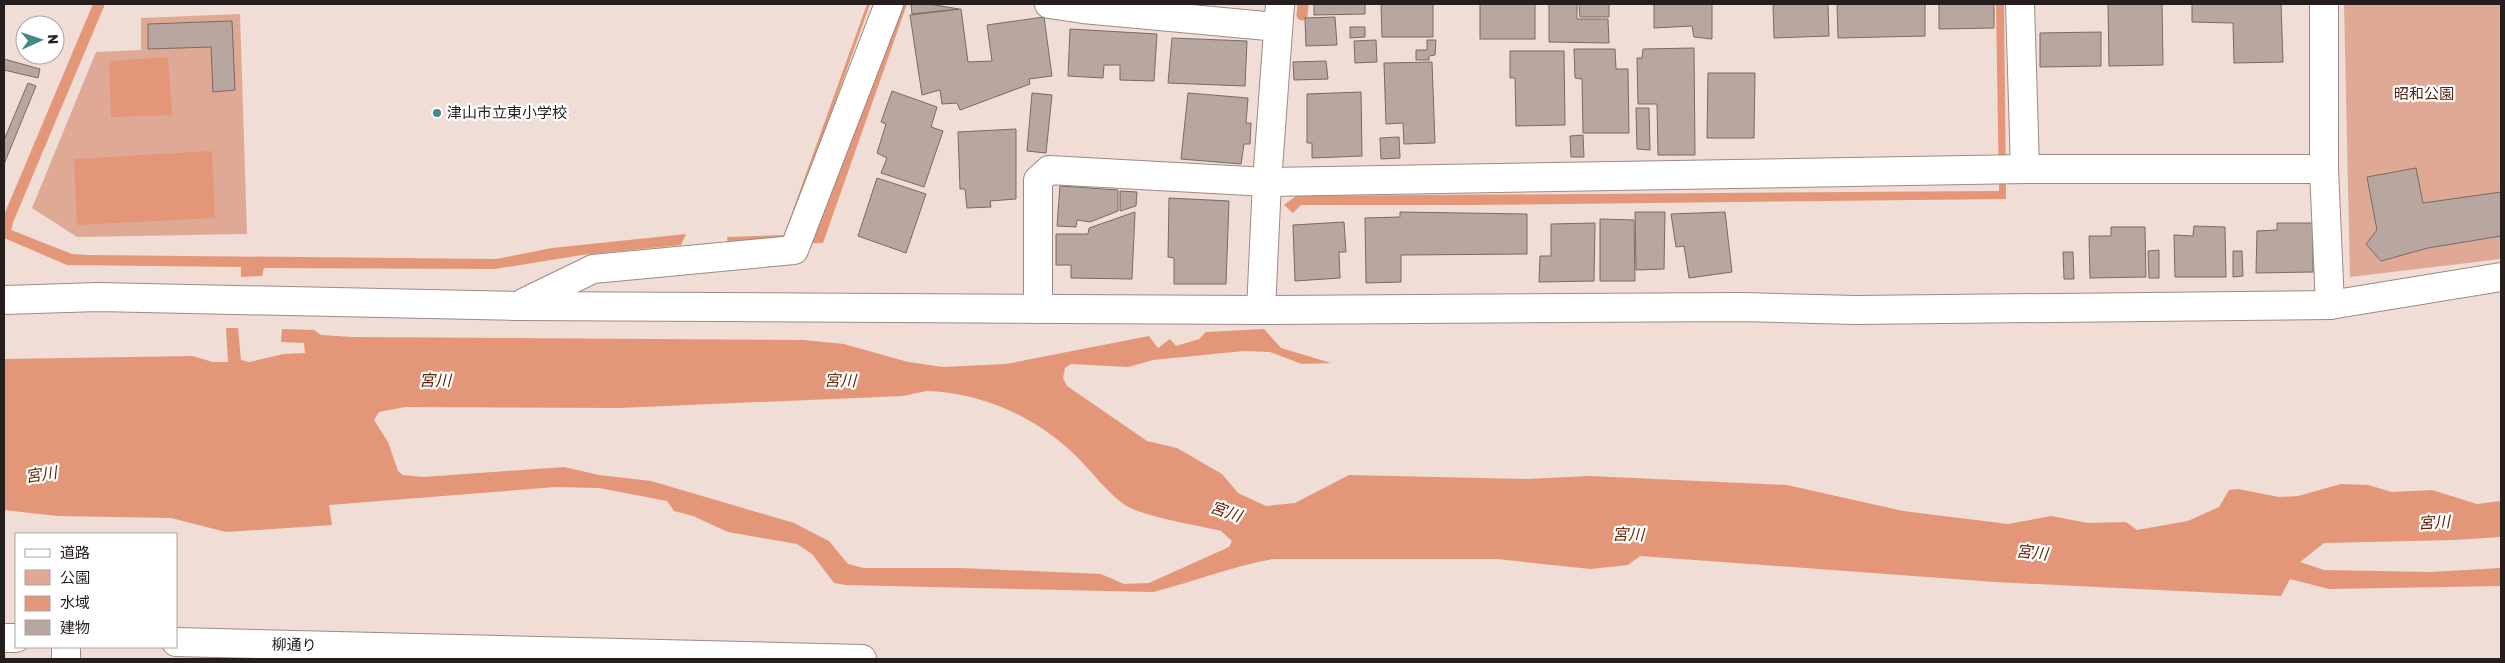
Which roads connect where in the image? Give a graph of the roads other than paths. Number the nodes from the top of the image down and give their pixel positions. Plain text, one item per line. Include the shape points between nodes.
1 (889, 4) edge
2 (1049, 4) edge
3 (2020, 4) edge
4 (2324, 4) edge
5 (1279, 15) edge
6 (2025, 168) junction
7 (2324, 169) junction
8 (1267, 182) junction
9 (2501, 277) edge
10 (4, 300) edge
11 (2330, 305) junction
12 (517, 306) junction
13 (1038, 309) junction
14 (1261, 310) junction
15 (178, 642) edge
16 (843, 659) edge
17 (862, 659) edge

1 - 12 street via 794,250 593,269
2 - 5 street via 1083,9
3 - 6 street
4 - 7 street
5 - 8 street
6 - 7 street
6 - 8 street
7 - 11 street
8 - 13 street via 1049,170 1038,180
8 - 14 street
9 - 11 street
10 - 12 street via 99,297
11 - 14 street via 1855,310 1741,307
12 - 13 street
13 - 14 street
15 - 16 street, 柳通り
16 - 17 street, 柳通り

